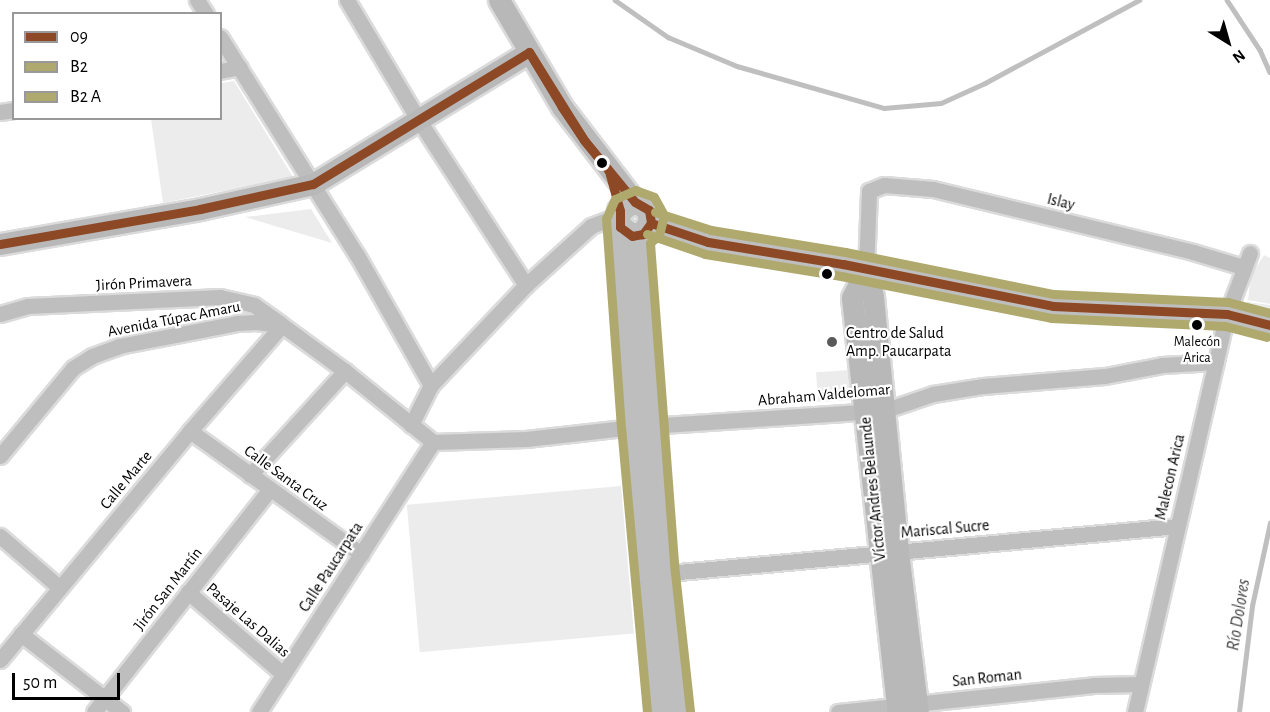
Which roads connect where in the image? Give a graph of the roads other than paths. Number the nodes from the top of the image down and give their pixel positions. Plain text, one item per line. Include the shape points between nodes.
1 (348, 0) edge
2 (499, 0) edge
3 (222, 40) edge
4 (529, 51) junction
5 (240, 67) junction
6 (222, 71) edge
7 (418, 119) junction
8 (313, 184) junction
9 (869, 191) joint
10 (630, 219) junction
11 (0, 244) edge
12 (1250, 253) dead end
13 (1243, 267) junction
14 (866, 270) junction
15 (526, 285) junction
16 (0, 314) edge
17 (1227, 314) junction
18 (282, 325) junction
19 (1270, 325) edge
20 (1216, 362) junction
21 (345, 371) junction
22 (431, 385) junction
23 (875, 411) junction
24 (411, 425) junction
25 (642, 427) junction
26 (190, 431) junction
27 (433, 442) junction
28 (0, 456) edge
29 (250, 475) junction
30 (270, 489) junction
31 (1177, 526) junction
32 (0, 536) edge
33 (889, 553) junction
34 (361, 554) junction
35 (655, 574) junction
36 (60, 588) junction
37 (189, 592) junction
38 (21, 634) junction
39 (0, 660) edge
40 (283, 674) junction
41 (1141, 684) junction
42 (105, 698) junction
43 (907, 708) edge
44 (94, 712) edge
45 (122, 712) edge
46 (259, 712) edge
47 (659, 712) edge
48 (678, 712) edge
49 (838, 712) edge
50 (1135, 712) edge

1 - 7 street
2 - 4 street
3 - 5 street
4 - 7 street
4 - 10 street via 562,107 609,171
5 - 6 street
5 - 8 street
7 - 8 street
7 - 15 street
8 - 11 street
8 - 22 street
9 - 13 street, Islay via 884,185 933,189
9 - 14 street, Víctor Andres Belaunde
10 - 14 main road via 708,242
10 - 15 street via 591,226
10 - 25 main road
12 - 13 street, Malecon Arica
13 - 17 street, Malecon Arica
14 - 17 main road via 1053,306
14 - 23 street, Víctor Andres Belaunde via 852,298
15 - 22 street
16 - 18 street, Jirón Primavera via 28,306 220,297 254,305
17 - 19 main road
17 - 20 street, Malecon Arica
18 - 21 street
18 - 26 street, Calle Marte
18 - 28 street, Avenida Túpac Amaru via 237,323 119,346 92,356 73,368
20 - 23 street, Abraham Valdelomar via 983,386 933,394
20 - 31 street, Malecon Arica
21 - 24 street
21 - 29 street
22 - 24 street
23 - 25 street, Abraham Valdelomar
23 - 33 street, Víctor Andres Belaunde
24 - 27 street
25 - 27 street, Abraham Valdelomar via 516,440
25 - 35 main road
26 - 29 street, Calle Santa Cruz
26 - 36 street, Calle Marte
27 - 34 street, Calle Paucarpata
29 - 30 street, Calle Santa Cruz
30 - 34 street, Calle Santa Cruz
30 - 37 street, Jirón San Martín
31 - 33 street, Mariscal Sucre
31 - 41 street, Malecon Arica
32 - 36 street
33 - 35 street, Mariscal Sucre
33 - 43 street, Víctor Andres Belaunde
34 - 40 street, Calle Paucarpata
35 - 47 main road
35 - 48 main road
36 - 38 street, Calle Marte
37 - 40 street, Pasaje Las Dalias
37 - 42 street, Jirón San Martín
38 - 39 street, Calle Marte
38 - 42 street
40 - 46 street, Calle Paucarpata
41 - 43 street, San Roman
41 - 50 street, Malecon Arica
42 - 44 street, Jirón San Martín
42 - 45 street
43 - 49 street, San Roman

